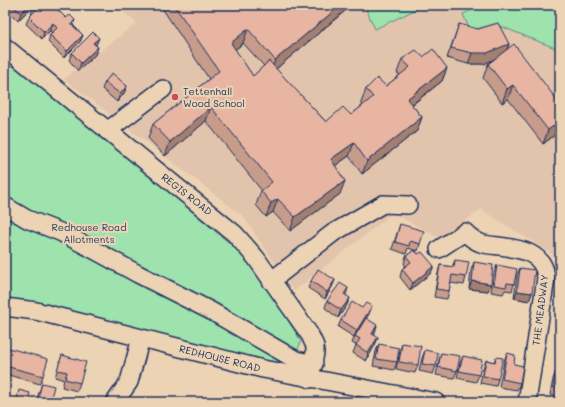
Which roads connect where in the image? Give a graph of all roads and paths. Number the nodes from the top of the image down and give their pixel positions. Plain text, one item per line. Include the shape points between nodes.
1 (5, 47) edge
2 (163, 89) dead end
3 (107, 131) junction
4 (408, 204) dead end
5 (5, 206) edge
6 (439, 249) dead end
7 (271, 281) junction
8 (5, 307) edge
9 (141, 338) junction
10 (312, 371) junction
11 (115, 402) edge
12 (436, 402) edge
13 (527, 402) edge

1 - 3 street, REGIS ROAD
2 - 3 street
3 - 7 street, REGIS ROAD via 235,234 256,258
4 - 7 street via 383,204 377,207 333,233
5 - 10 street via 27,219 60,232 211,312
6 - 13 street, THE MEADWAY via 465,232 469,238 477,242 523,250 535,255 542,262 546,278
7 - 10 street, REGIS ROAD via 310,335 315,346
8 - 9 street, REDHOUSE ROAD via 36,311
9 - 10 street, REDHOUSE ROAD via 262,369
9 - 11 street via 129,382
10 - 12 street, REDHOUSE ROAD

